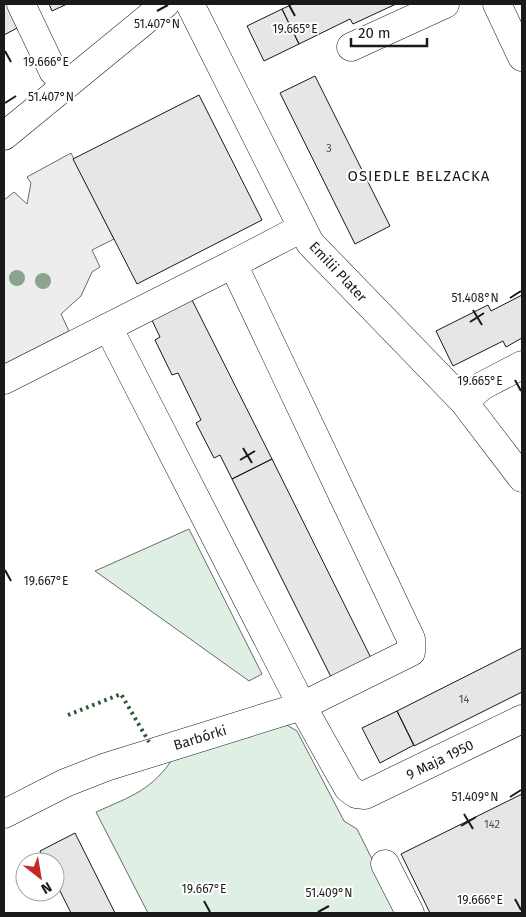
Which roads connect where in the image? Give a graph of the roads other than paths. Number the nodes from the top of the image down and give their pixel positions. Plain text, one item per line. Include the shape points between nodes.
1 (20, 4) edge
2 (165, 4) edge
3 (190, 4) edge
4 (445, 4) edge
5 (497, 4) edge
6 (351, 46) dead end
7 (522, 57) edge
8 (64, 85) junction
9 (4, 136) edge
10 (302, 228) junction
11 (233, 264) junction
12 (108, 328) junction
13 (522, 365) edge
14 (4, 380) edge
15 (464, 402) junction
16 (522, 478) edge
17 (302, 706) junction
18 (522, 719) edge
19 (4, 814) edge
20 (385, 864) dead end
21 (410, 913) edge

1 - 8 street via 53,70
2 - 8 street
3 - 10 street, Emilii Plater
4 - 6 street
5 - 7 street
8 - 9 street
10 - 11 street
10 - 15 street, Emilii Plater via 319,254
11 - 12 street
11 - 17 street, Barbórki via 411,639 411,652
12 - 14 street
12 - 17 street
13 - 15 street via 482,386
15 - 16 street, Emilii Plater
17 - 18 street, 9 Maja 1950 via 348,788 356,794 365,795
17 - 19 street, Barbórki via 106,767
20 - 21 street

